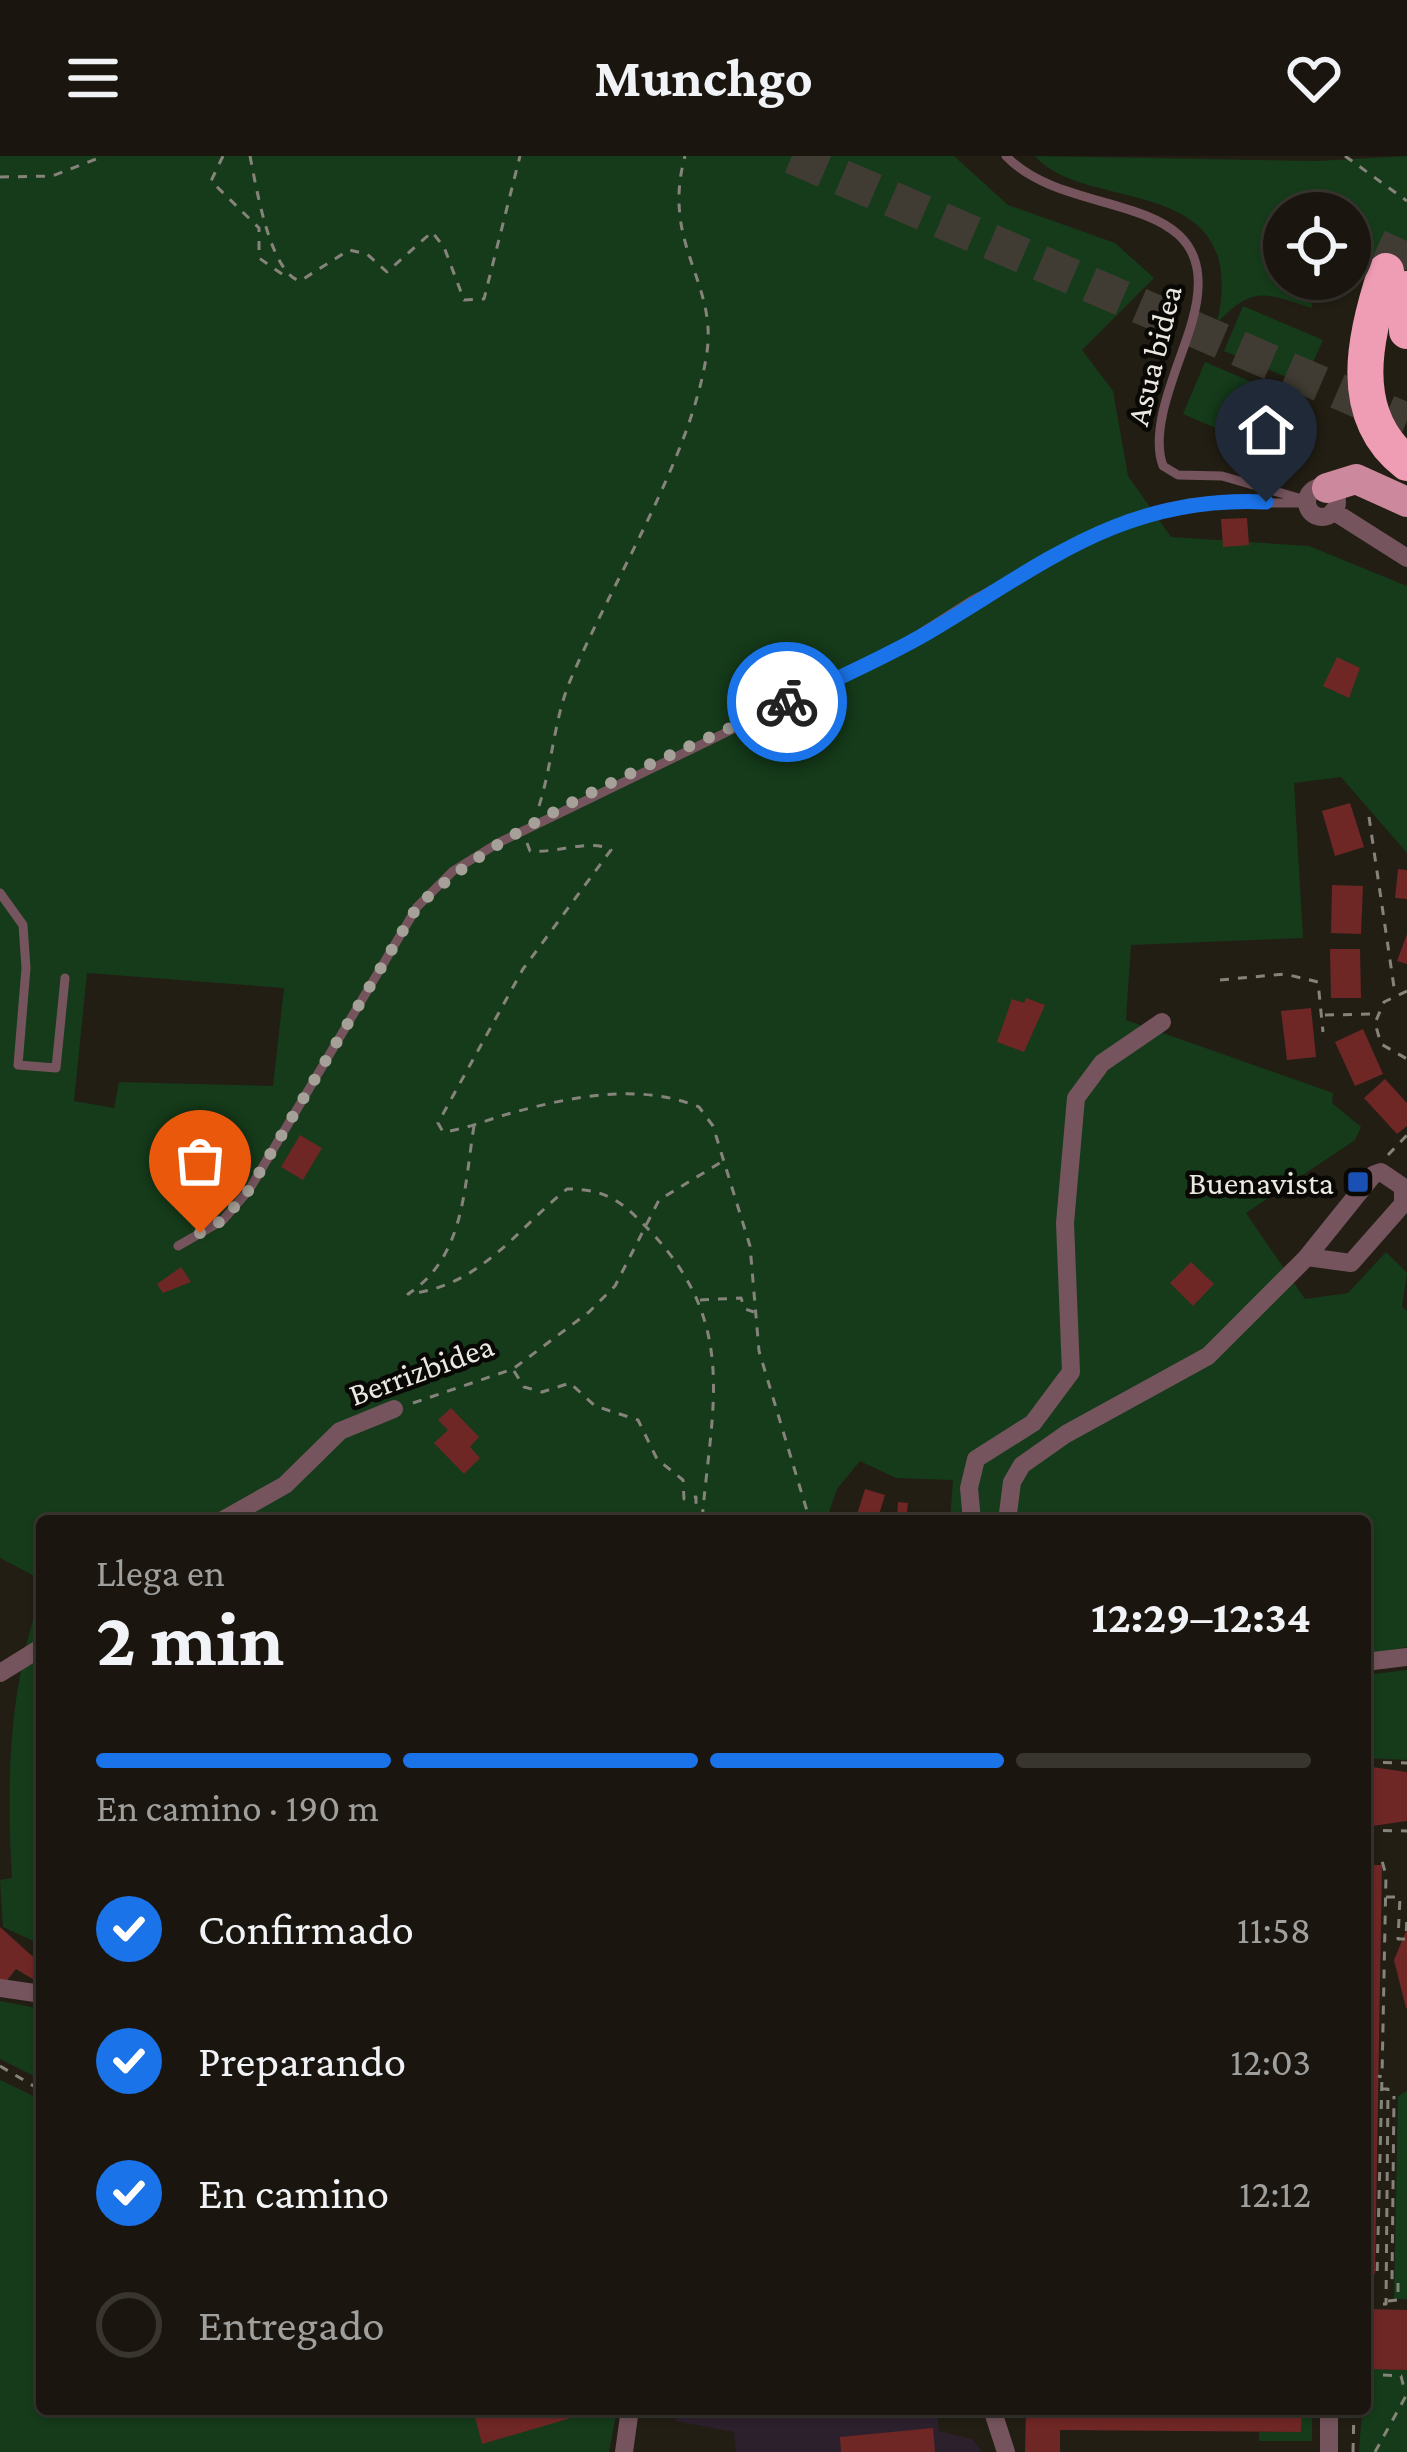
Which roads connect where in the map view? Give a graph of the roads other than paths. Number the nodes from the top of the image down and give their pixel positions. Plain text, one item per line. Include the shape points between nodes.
1 (1006, 156) edge
2 (1396, 280) edge
3 (1407, 331) edge
4 (1407, 463) edge
5 (1319, 501) junction
6 (1407, 502) edge
7 (1407, 558) edge
8 (0, 893) edge
9 (65, 978) dead end
10 (1162, 1022) dead end
11 (178, 1246) dead end
12 (1307, 1257) junction
13 (394, 1409) road end
14 (232, 1515) edge
15 (972, 1515) edge
16 (1008, 1515) edge
17 (36, 1651) edge
18 (1407, 1657) edge
19 (1371, 1661) edge
20 (0, 1673) edge
21 (0, 1988) edge
22 (36, 1993) edge
23 (629, 2415) edge
24 (994, 2415) edge
25 (1329, 2415) edge
26 (624, 2452) edge
27 (1006, 2452) edge
28 (1329, 2452) edge

1 - 5 lane, Asua bidea via 1056,189 1150,216 1183,236 1200,260 1200,295 1159,438 1163,466
2 - 3 highway
2 - 4 highway via 1363,356 1376,424
5 - 6 main road via 1355,479
5 - 7 street
5 - 11 lane via 1189,503 1097,533 888,654 453,871 417,907 249,1190 223,1220
8 - 9 lane via 23,925 17,1065 56,1068
10 - 15 street via 1102,1063 1076,1098 1065,1223 1070,1372 1033,1423 976,1459
12 - 12 street via 1373,1175 1403,1187 1403,1204 1352,1263
12 - 16 street via 1208,1356 1037,1451 1012,1482
13 - 14 street, Berrizbidea via 340,1431 285,1485
17 - 20 street
18 - 19 street
21 - 22 street
23 - 26 street
24 - 27 street
25 - 28 street

